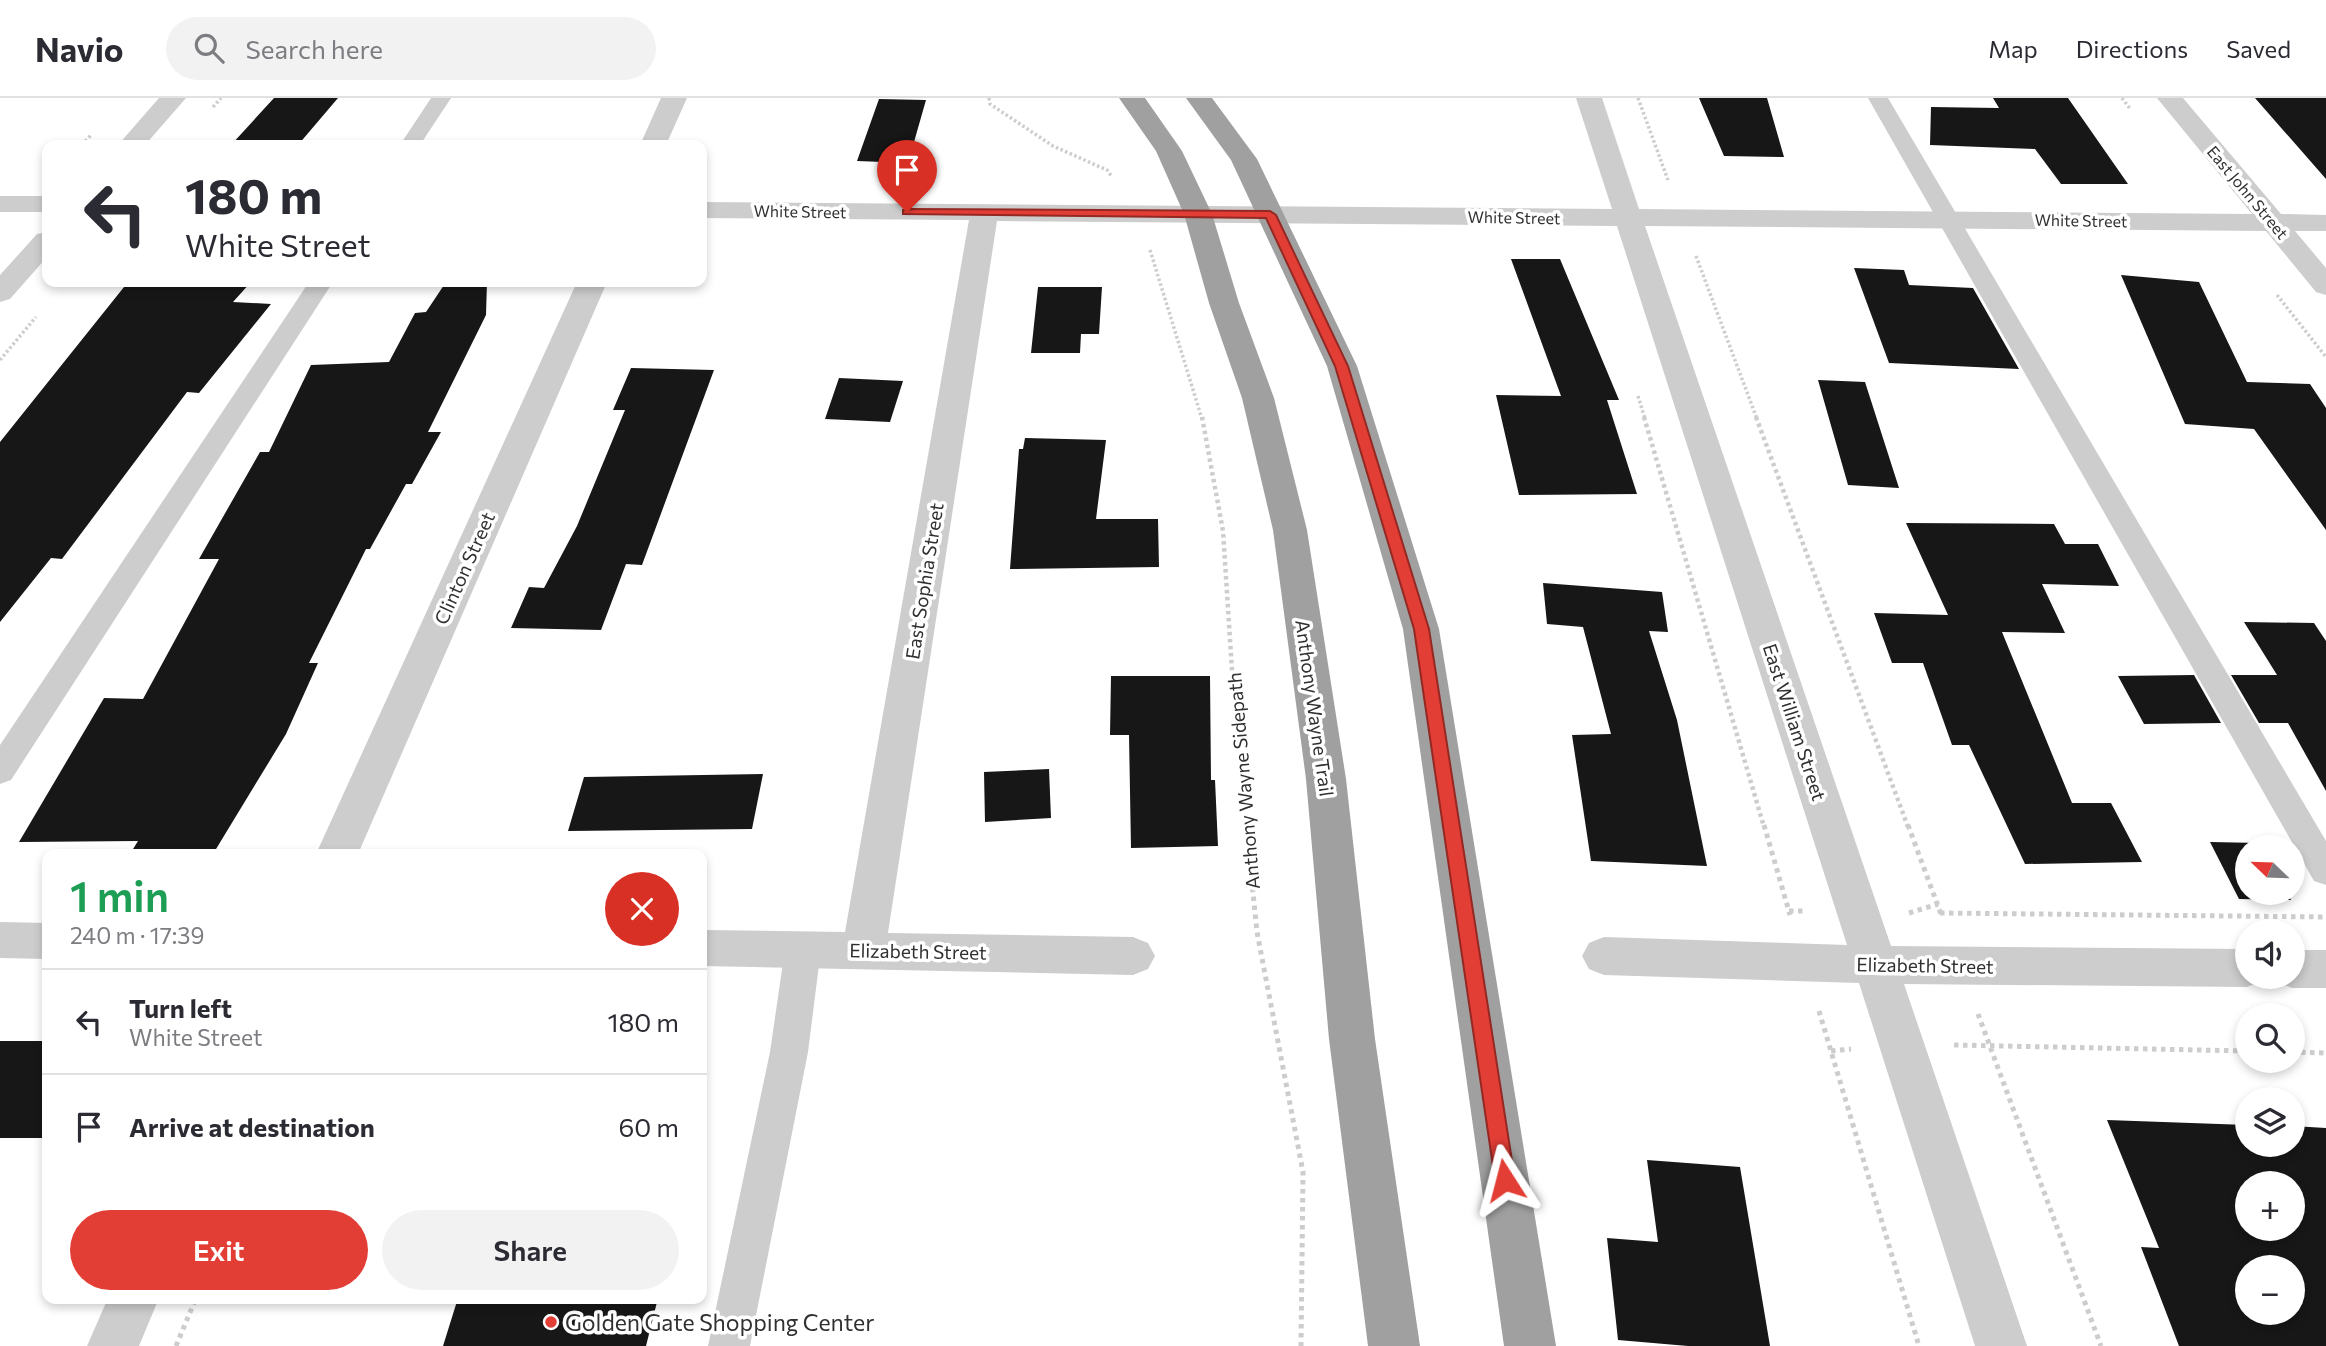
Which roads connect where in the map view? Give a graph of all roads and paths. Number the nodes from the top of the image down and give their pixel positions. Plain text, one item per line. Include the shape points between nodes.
1 (173, 98) edge
2 (441, 98) edge
3 (674, 98) edge
4 (989, 98) edge
5 (1132, 98) edge
6 (1199, 98) edge
7 (1588, 98) edge
8 (1638, 98) edge
9 (1878, 98) edge
10 (2170, 98) edge
11 (135, 140) edge
12 (413, 140) edge
13 (655, 140) edge
14 (1113, 178) dead end
15 (1672, 191) dead end
16 (0, 204) edge
17 (42, 204) edge
18 (707, 210) edge
19 (984, 213) junction
20 (1198, 214) junction
21 (1270, 215) junction
22 (1628, 218) junction
23 (1948, 219) junction
24 (2273, 222) junction
25 (2326, 223) edge
26 (1148, 243) dead end
27 (42, 246) edge
28 (1693, 247) dead end
29 (2326, 286) edge
30 (318, 287) edge
31 (590, 287) edge
32 (0, 293) edge
33 (2276, 294) dead end
34 (2326, 357) edge
35 (1637, 393) dead end
36 (0, 771) edge
37 (339, 849) edge
38 (2326, 871) edge
39 (1940, 913) junction
40 (2326, 917) edge
41 (0, 940) edge
42 (42, 941) edge
43 (707, 948) edge
44 (803, 949) junction
45 (864, 950) junction
46 (1133, 956) dead end
47 (1604, 956) dead end
48 (1805, 962) junction
49 (1875, 965) junction
50 (1961, 965) junction
51 (2235, 968) edge
52 (2305, 969) edge
53 (2326, 969) edge
54 (1901, 1044) junction
55 (1989, 1046) junction
56 (1831, 1051) junction
57 (2235, 1051) edge
58 (2305, 1052) edge
59 (2326, 1053) edge
60 (131, 1304) edge
61 (194, 1304) edge
62 (113, 1346) edge
63 (176, 1346) edge
64 (729, 1346) edge
65 (1301, 1346) edge
66 (1394, 1346) edge
67 (1530, 1346) edge
68 (1919, 1346) edge
69 (2001, 1346) edge
70 (2101, 1346) edge

1 - 11 street
2 - 12 lane
3 - 13 street
4 - 14 path via 1053,146 1107,170
5 - 20 highway, Anthony Wayne Trail via 1168,151
6 - 21 highway via 1244,159
7 - 22 street, East William Street
8 - 15 path
9 - 23 lane
10 - 24 street, East John Street
16 - 17 street
18 - 19 street, White Street
19 - 20 street, White Street
19 - 45 street, East Sophia Street
20 - 21 street, White Street
20 - 66 highway, Anthony Wayne Trail via 1258,398 1290,530 1326,779 1352,1039
21 - 22 street, White Street
21 - 67 highway via 1342,366 1422,629
22 - 23 street, White Street
22 - 49 street, East William Street
23 - 24 street, White Street
23 - 38 lane
24 - 25 street, White Street
24 - 29 street, East John Street
26 - 65 path, Anthony Wayne Sidepath via 1199,403 1223,531 1234,701 1258,932 1304,1172
27 - 32 street
28 - 39 path
30 - 36 lane
31 - 37 street, Clinton Street
33 - 34 path
35 - 48 path
39 - 40 path
39 - 50 path
41 - 42 street
43 - 44 street, Elizabeth Street
44 - 45 street, Elizabeth Street
44 - 64 lane via 789,1052
45 - 46 street, Elizabeth Street
47 - 48 street, Elizabeth Street
48 - 49 street, Elizabeth Street
48 - 56 path
49 - 50 street, Elizabeth Street
49 - 54 street, East William Street
50 - 51 street, Elizabeth Street
50 - 55 path
52 - 53 street
54 - 55 path
54 - 56 path
54 - 69 street, East William Street
55 - 57 path
55 - 70 path
56 - 68 path
58 - 59 path
60 - 62 street
61 - 63 path

